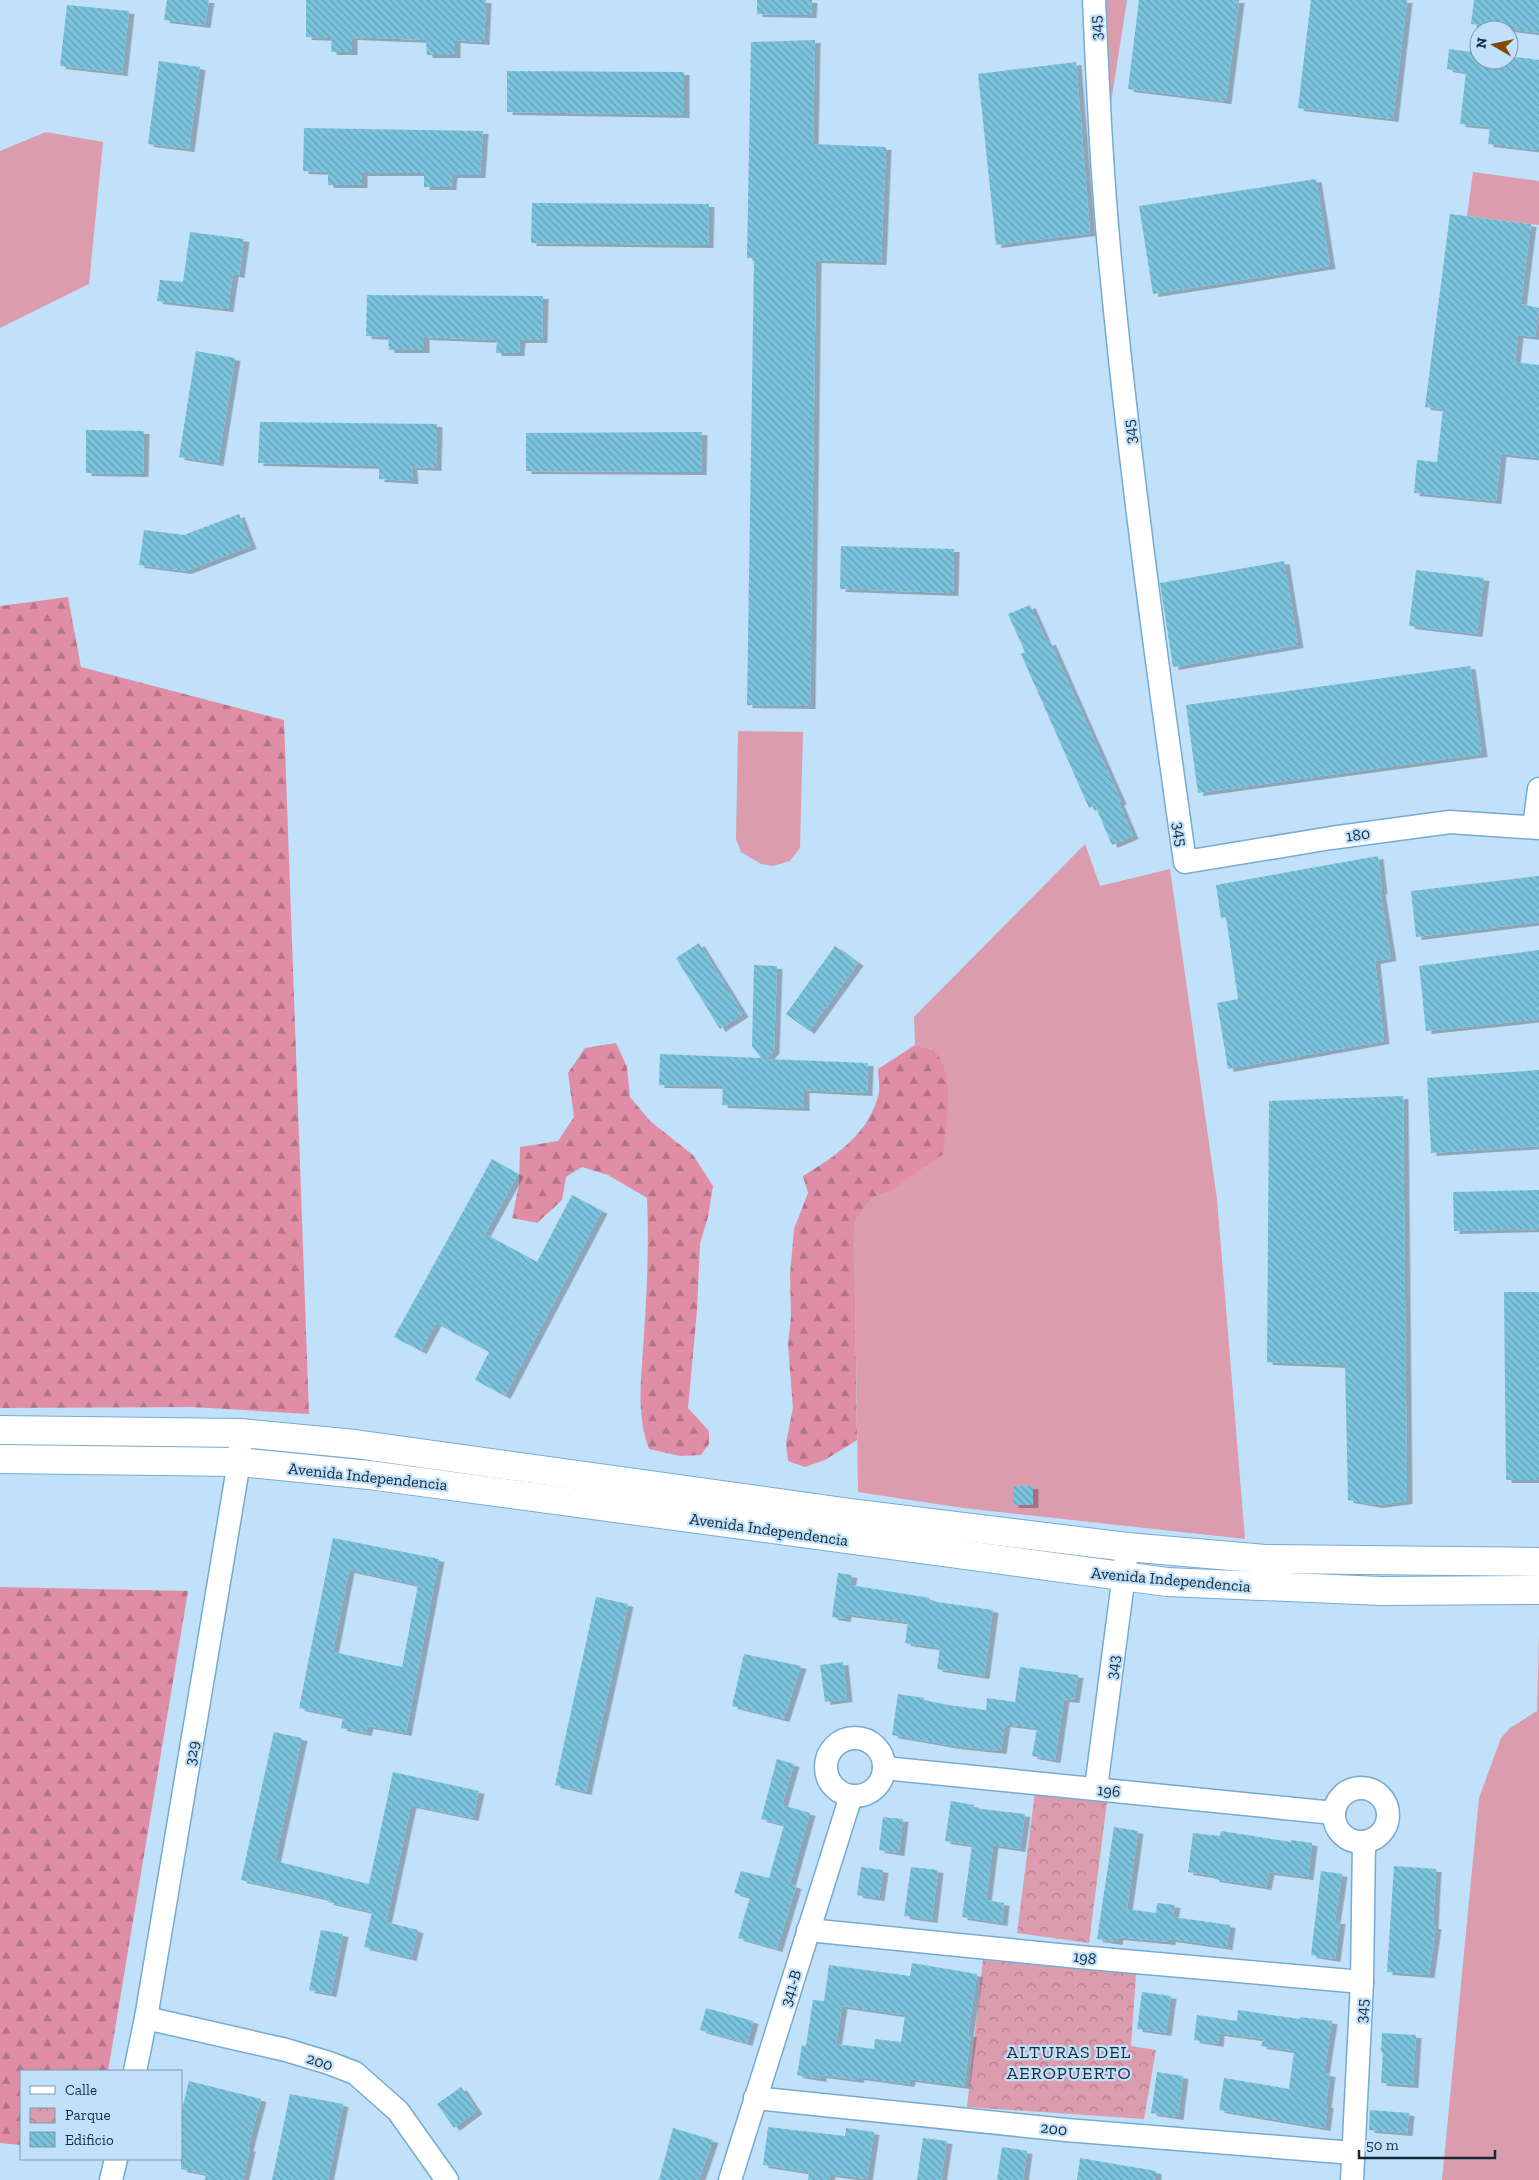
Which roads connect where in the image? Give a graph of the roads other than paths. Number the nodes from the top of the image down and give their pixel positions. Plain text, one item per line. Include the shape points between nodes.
1 (1094, 0) edge
2 (1539, 789) edge
3 (1537, 828) edge
4 (1185, 862) joint
5 (0, 1430) edge
6 (241, 1433) junction
7 (0, 1459) edge
8 (239, 1462) junction
9 (1127, 1547) junction
10 (1265, 1559) junction
11 (1539, 1562) edge
12 (1124, 1577) junction
13 (1267, 1587) junction
14 (1539, 1590) edge
15 (884, 1768) junction
16 (1096, 1788) junction
17 (852, 1796) junction
18 (1334, 1813) junction
19 (1364, 1842) junction
20 (808, 1930) junction
21 (1362, 1982) junction
22 (146, 2018) junction
23 (135, 2070) edge
24 (755, 2098) junction
25 (1353, 2153) junction
26 (116, 2160) edge
27 (111, 2180) edge
28 (447, 2180) edge
29 (730, 2180) edge
30 (1352, 2180) edge

1 - 4 street, 345 via 1111,269 1150,616
2 - 3 street
3 - 4 street, 180 via 1450,822
5 - 6 main road, Avenida Independencia
6 - 8 street, 329
6 - 9 main road, Avenida Independencia via 355,1444 852,1513
7 - 8 main road, Avenida Independencia
8 - 12 main road, Avenida Independencia via 501,1492
8 - 22 street, 329
9 - 10 main road, Avenida Independencia
9 - 12 street, 343
10 - 11 main road, Avenida Independencia
10 - 13 street
12 - 13 main road, Avenida Independencia
12 - 16 street, 343
13 - 14 main road, Avenida Independencia via 1381,1591
15 - 16 street, 196
15 - 17 street via 883,1777 870,1792
15 - 17 street via 879,1750 863,1739 844,1739 836,1744 826,1761 828,1780 842,1794
16 - 18 street, 196
17 - 20 street, 341-B
18 - 19 street via 1340,1834 1355,1842
18 - 19 street via 1338,1799 1354,1788 1363,1787 1380,1795 1386,1803 1388,1821 1379,1835
19 - 21 street, 345
20 - 21 street, 198
20 - 24 street, 341-B
21 - 25 street, 345
22 - 23 street, 329
22 - 28 street, 200 via 286,2050 355,2073 398,2112
24 - 25 street, 200 via 1066,2130
24 - 29 street, 341-B
25 - 30 street, 345
26 - 27 street

